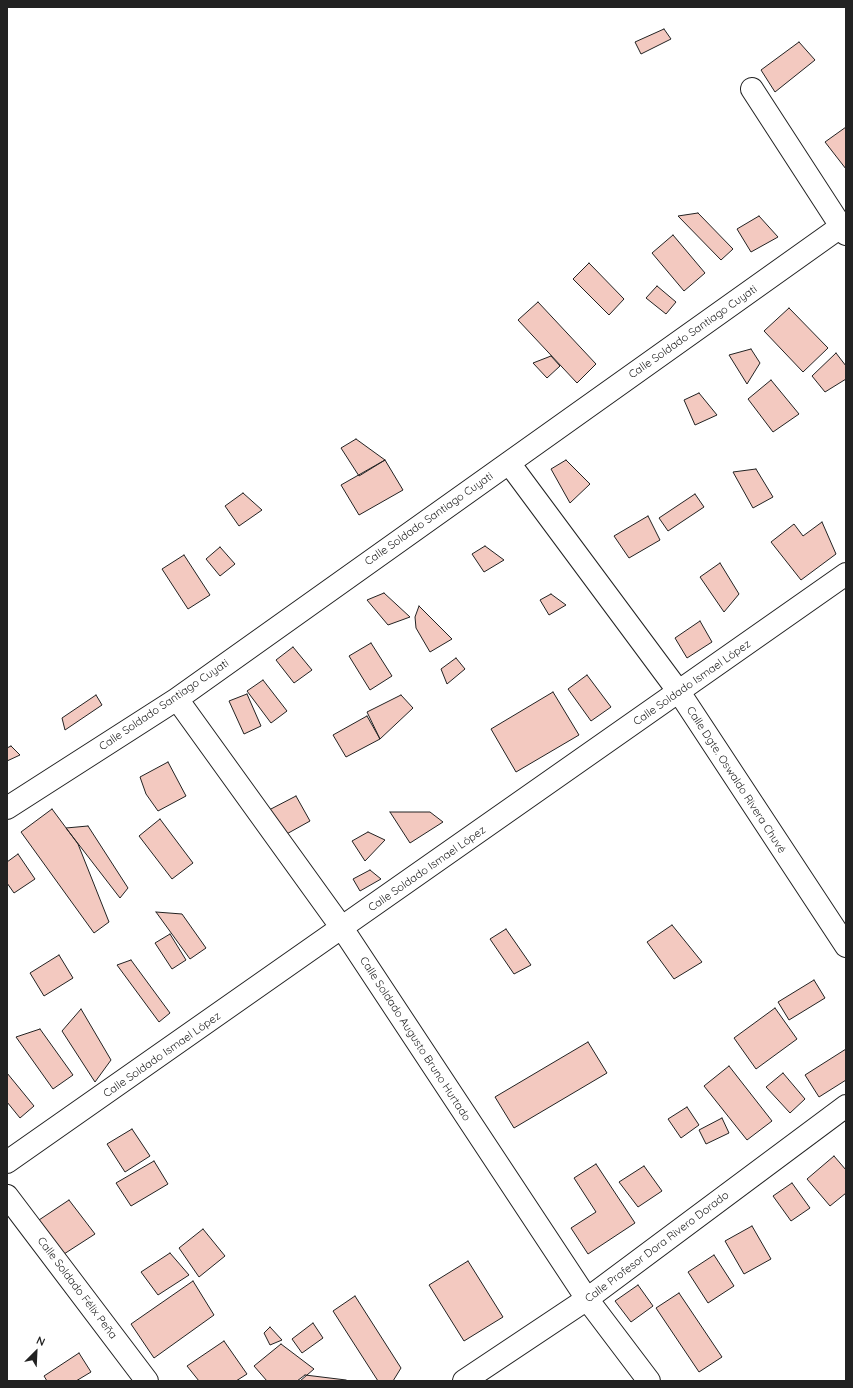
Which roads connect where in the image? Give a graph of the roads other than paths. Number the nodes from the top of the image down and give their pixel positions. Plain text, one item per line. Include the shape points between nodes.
1 (752, 89) dead end
2 (844, 228) edge
3 (509, 463) junction
4 (846, 574) edge
5 (679, 692) junction
6 (177, 699) junction
7 (7, 808) edge
8 (342, 928) junction
9 (846, 946) edge
10 (846, 1106) edge
11 (7, 1162) edge
12 (7, 1196) edge
13 (587, 1299) junction
14 (147, 1381) edge
15 (464, 1381) edge
16 (649, 1381) edge

1 - 2 street
2 - 3 street, Calle Soldado Santiago Cuyati
3 - 5 street, Calle Dgte. Oswaldo Rivera Chuvé
3 - 6 street, Calle Soldado Santiago Cuyati
4 - 5 street, Calle Soldado Ismael López
5 - 8 street, Calle Soldado Ismael López
5 - 9 street, Calle Dgte. Oswaldo Rivera Chuvé
6 - 7 street, Calle Soldado Santiago Cuyati
6 - 8 street, Calle Soldado Augusto Bruno Hurtado
8 - 11 street, Calle Soldado Ismael López
8 - 13 street, Calle Soldado Augusto Bruno Hurtado
10 - 13 street, Calle Profesor Dora Rivero Dorado
12 - 14 street, Calle Soldado Félix Peña
13 - 15 street, Calle Profesor Dora Rivero Dorado
13 - 16 street, Calle Soldado Augusto Bruno Hurtado

